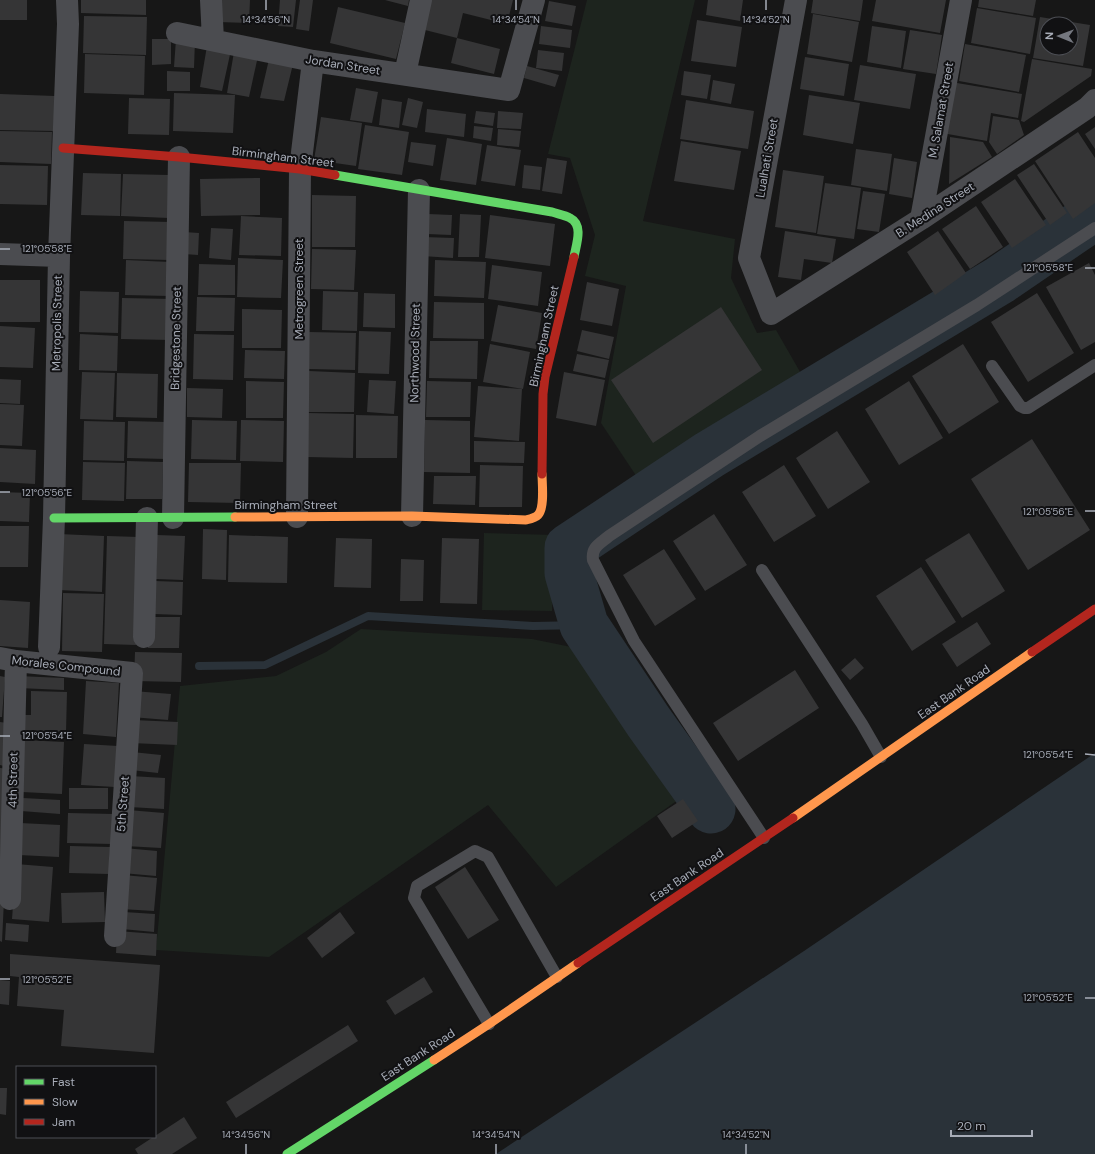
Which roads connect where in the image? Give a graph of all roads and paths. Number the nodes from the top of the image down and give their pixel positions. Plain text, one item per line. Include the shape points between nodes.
1 (67, 0) edge
2 (211, 0) edge
3 (421, 0) edge
4 (534, 0) edge
5 (796, 0) edge
6 (961, 0) edge
7 (177, 33) dead end
8 (214, 40) junction
9 (313, 61) junction
10 (404, 74) junction
11 (1095, 100) edge
12 (63, 148) junction
13 (179, 158) junction
14 (300, 169) junction
15 (419, 190) junction
16 (921, 220) junction
17 (1095, 228) edge
18 (0, 254) edge
19 (59, 256) junction
20 (771, 314) joint
21 (992, 366) dead end
22 (1095, 366) edge
23 (412, 516) junction
24 (297, 517) junction
25 (54, 518) junction
26 (147, 518) junction
27 (173, 518) junction
28 (762, 570) dead end
29 (1095, 609) edge
30 (144, 637) dead end
31 (49, 647) dead end
32 (8, 660) edge
33 (132, 673) joint
34 (881, 757) junction
35 (764, 838) junction
36 (10, 899) dead end
37 (115, 936) dead end
38 (557, 977) junction
39 (489, 1024) junction
40 (287, 1154) edge

1 - 12 street, Metropolis Street
2 - 8 street
3 - 10 street
4 - 10 street, Jordan Street via 509,90
5 - 20 street, Lualhati Street via 749,258
6 - 16 street, M. Salamat Street
7 - 8 street, Jordan Street
8 - 9 street, Jordan Street
9 - 10 street, Jordan Street
9 - 14 street, Metrogreen Street
11 - 16 street, B. Medina Street via 1087,108
12 - 13 street, Birmingham Street
12 - 19 street, Metropolis Street
13 - 14 street, Birmingham Street
13 - 27 street, Bridgestone Street
14 - 15 street, Birmingham Street
14 - 24 street, Metrogreen Street
15 - 23 street, Northwood Street
15 - 23 street, Birmingham Street via 552,212 573,219 578,227 545,377 542,500 539,514 526,520
16 - 20 street, B. Medina Street
17 - 35 lane via 977,305 760,436 594,548 593,560 634,641
18 - 19 street
19 - 25 street, Metropolis Street
21 - 22 lane via 1020,406 1028,408
23 - 24 street, Birmingham Street
24 - 27 street, Birmingham Street
25 - 26 street, Birmingham Street
25 - 31 street, Metropolis Street
26 - 27 street, Birmingham Street
26 - 30 street
28 - 34 lane
29 - 34 street, East Bank Road
32 - 33 street, Morales Compound
32 - 36 street, 4th Street
33 - 37 street, 5th Street
34 - 35 street, East Bank Road
35 - 38 street, East Bank Road
38 - 39 street, East Bank Road
38 - 39 lane via 488,857 475,851 417,886 414,898
39 - 40 street, East Bank Road

